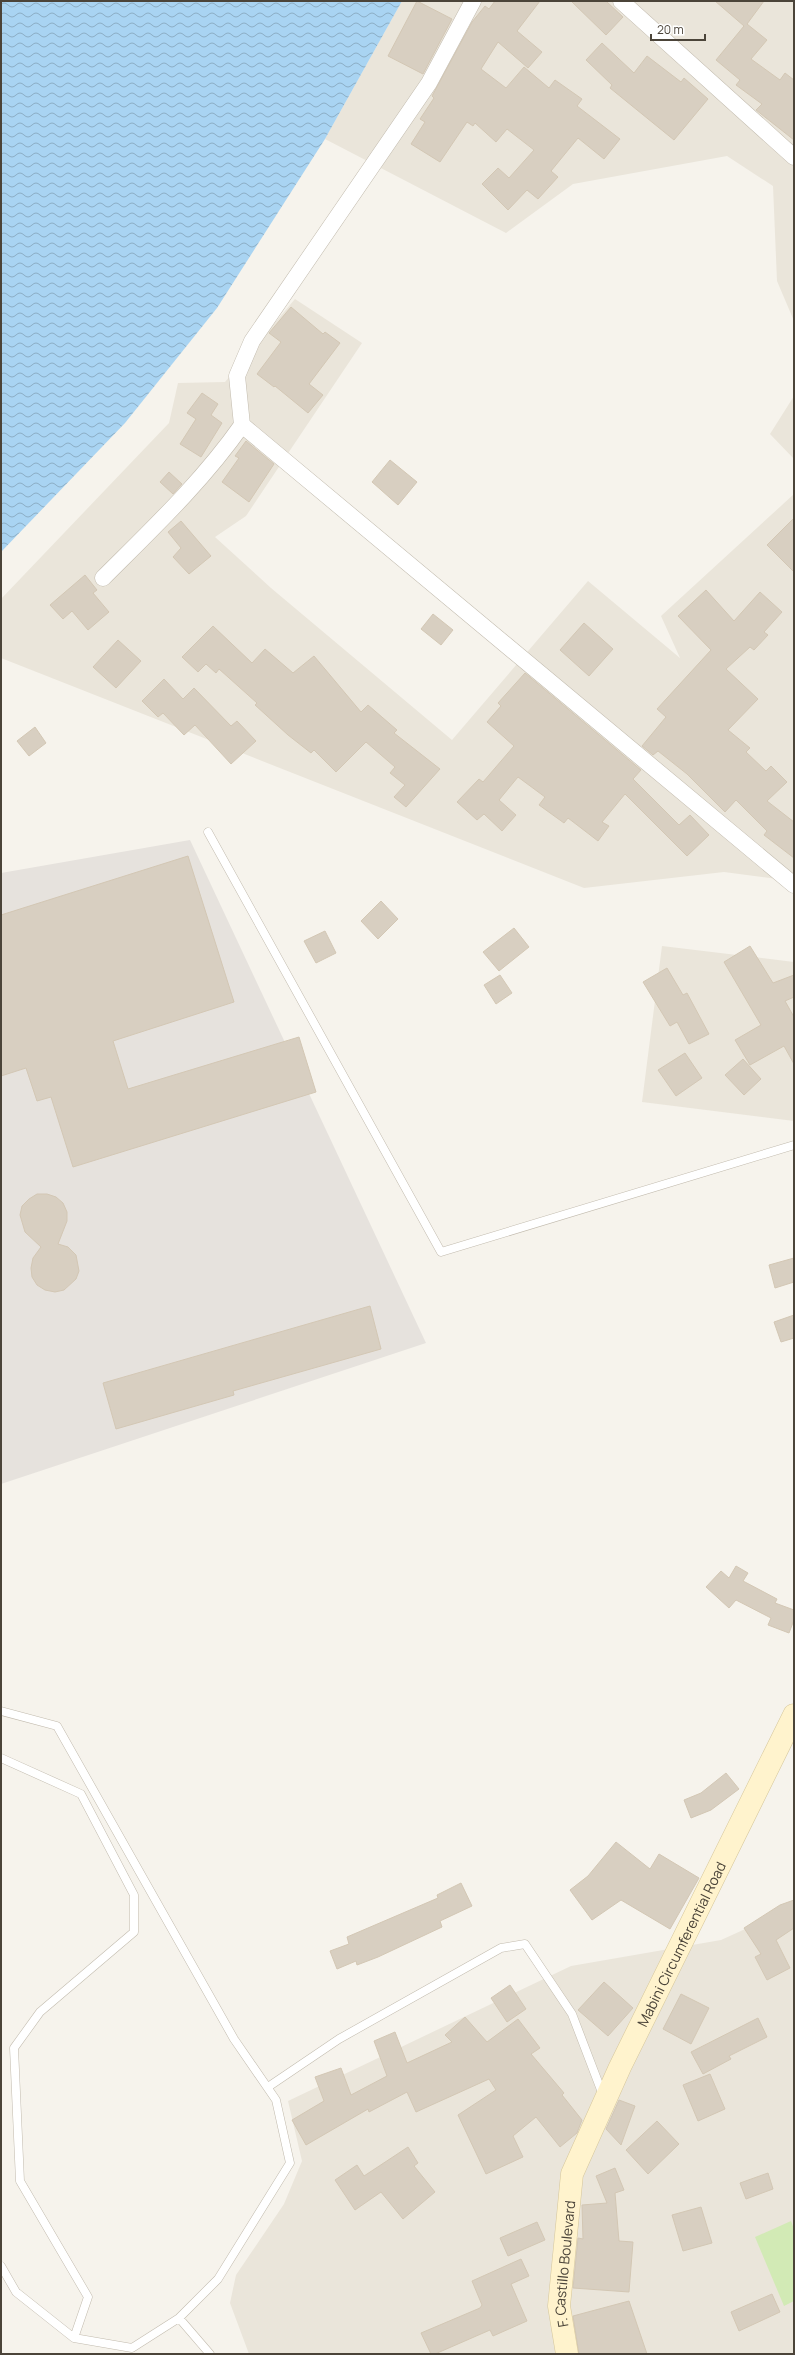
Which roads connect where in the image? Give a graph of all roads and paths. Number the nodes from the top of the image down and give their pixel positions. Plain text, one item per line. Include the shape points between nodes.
1 (473, 1) edge
2 (621, 1) edge
3 (794, 157) edge
4 (242, 424) junction
5 (103, 578) dead end
6 (208, 832) dead end
7 (794, 885) edge
8 (794, 1145) edge
9 (1, 1712) edge
10 (794, 1716) edge
11 (1, 1758) edge
12 (268, 2088) junction
13 (605, 2100) junction
14 (572, 2174) joint
15 (1, 2266) edge
16 (179, 2318) junction
17 (74, 2338) junction
18 (210, 2354) edge
19 (568, 2354) edge

1 - 4 street via 429,83 252,341 237,376
2 - 3 street
4 - 5 street via 218,458 169,513
4 - 7 street
6 - 8 lane via 441,1252
9 - 12 lane via 57,1726 234,2039
10 - 13 main road, Mabini Circumferential Road
11 - 17 lane via 81,1794 134,1895 134,1932 40,2012 14,2048 20,2181 88,2297
12 - 13 lane via 339,2039 500,1948 525,1944 572,2014
12 - 16 lane via 276,2100 290,2163 218,2279
13 - 14 main road, Mabini Circumferential Road
14 - 19 main road, F. Castillo Boulevard via 560,2306
15 - 17 lane via 16,2292
16 - 17 lane via 132,2348
16 - 18 lane

